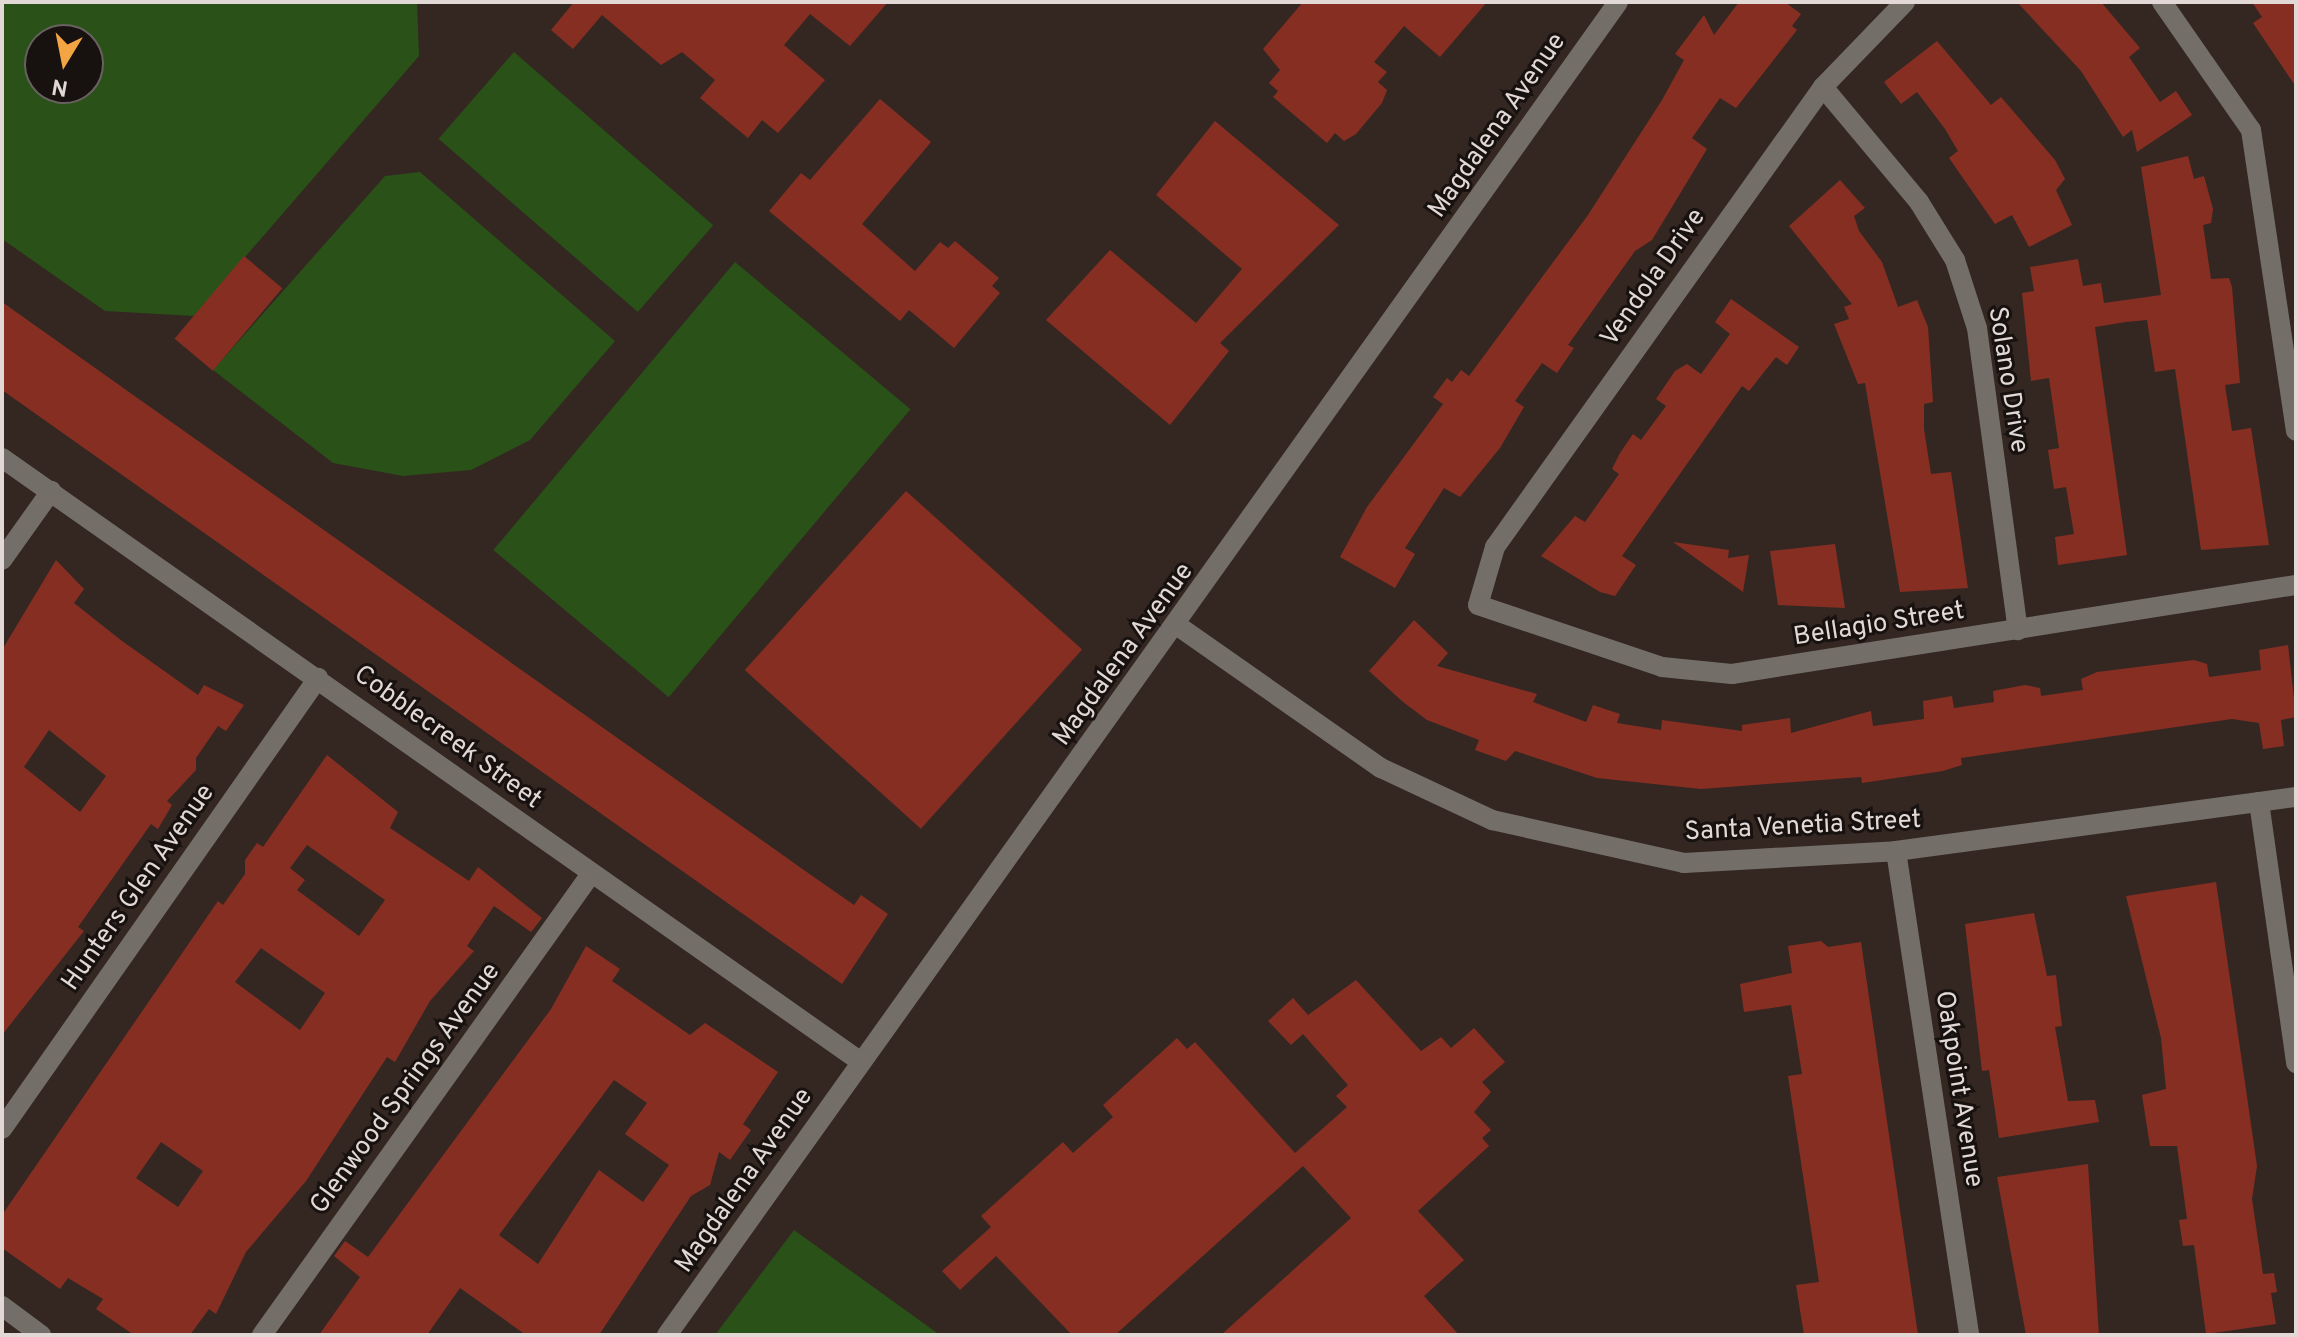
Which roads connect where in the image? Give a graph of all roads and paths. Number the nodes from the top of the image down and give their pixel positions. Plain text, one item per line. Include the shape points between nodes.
1 (1618, 2) edge
2 (1905, 2) edge
3 (2162, 2) edge
4 (1823, 87) junction
5 (2296, 431) edge
6 (2, 458) edge
7 (51, 491) junction
8 (2, 560) edge
9 (2296, 585) edge
10 (1478, 605) joint
11 (1178, 626) junction
12 (2018, 630) junction
13 (318, 678) junction
14 (2296, 797) edge
15 (2259, 802) junction
16 (1896, 851) junction
17 (591, 874) junction
18 (861, 1062) junction
19 (2296, 1063) edge
20 (2, 1129) edge
21 (2, 1306) edge
22 (41, 1335) edge
23 (262, 1335) edge
24 (667, 1335) edge
25 (1969, 1335) edge

1 - 11 street, Magdalena Avenue
2 - 4 street, Vendola Drive
3 - 5 street via 2251,130
4 - 10 street, Vendola Drive via 1495,547
4 - 12 street, Solano Drive via 1919,202 1955,260 1977,328
6 - 7 street, Cobblecreek Street
7 - 8 street
7 - 13 street, Cobblecreek Street
9 - 12 street, Bellagio Street
10 - 12 street, Bellagio Street via 1662,667 1732,674
11 - 16 street, Santa Venetia Street via 1381,768 1492,820 1684,863
11 - 18 street, Magdalena Avenue
13 - 17 street, Cobblecreek Street
13 - 20 street, Hunters Glen Avenue
14 - 15 street, Santa Venetia Street
15 - 16 street, Santa Venetia Street
15 - 19 street
16 - 25 street, Oakpoint Avenue
17 - 18 street, Cobblecreek Street
17 - 23 street, Glenwood Springs Avenue
18 - 24 street, Magdalena Avenue
21 - 22 street

